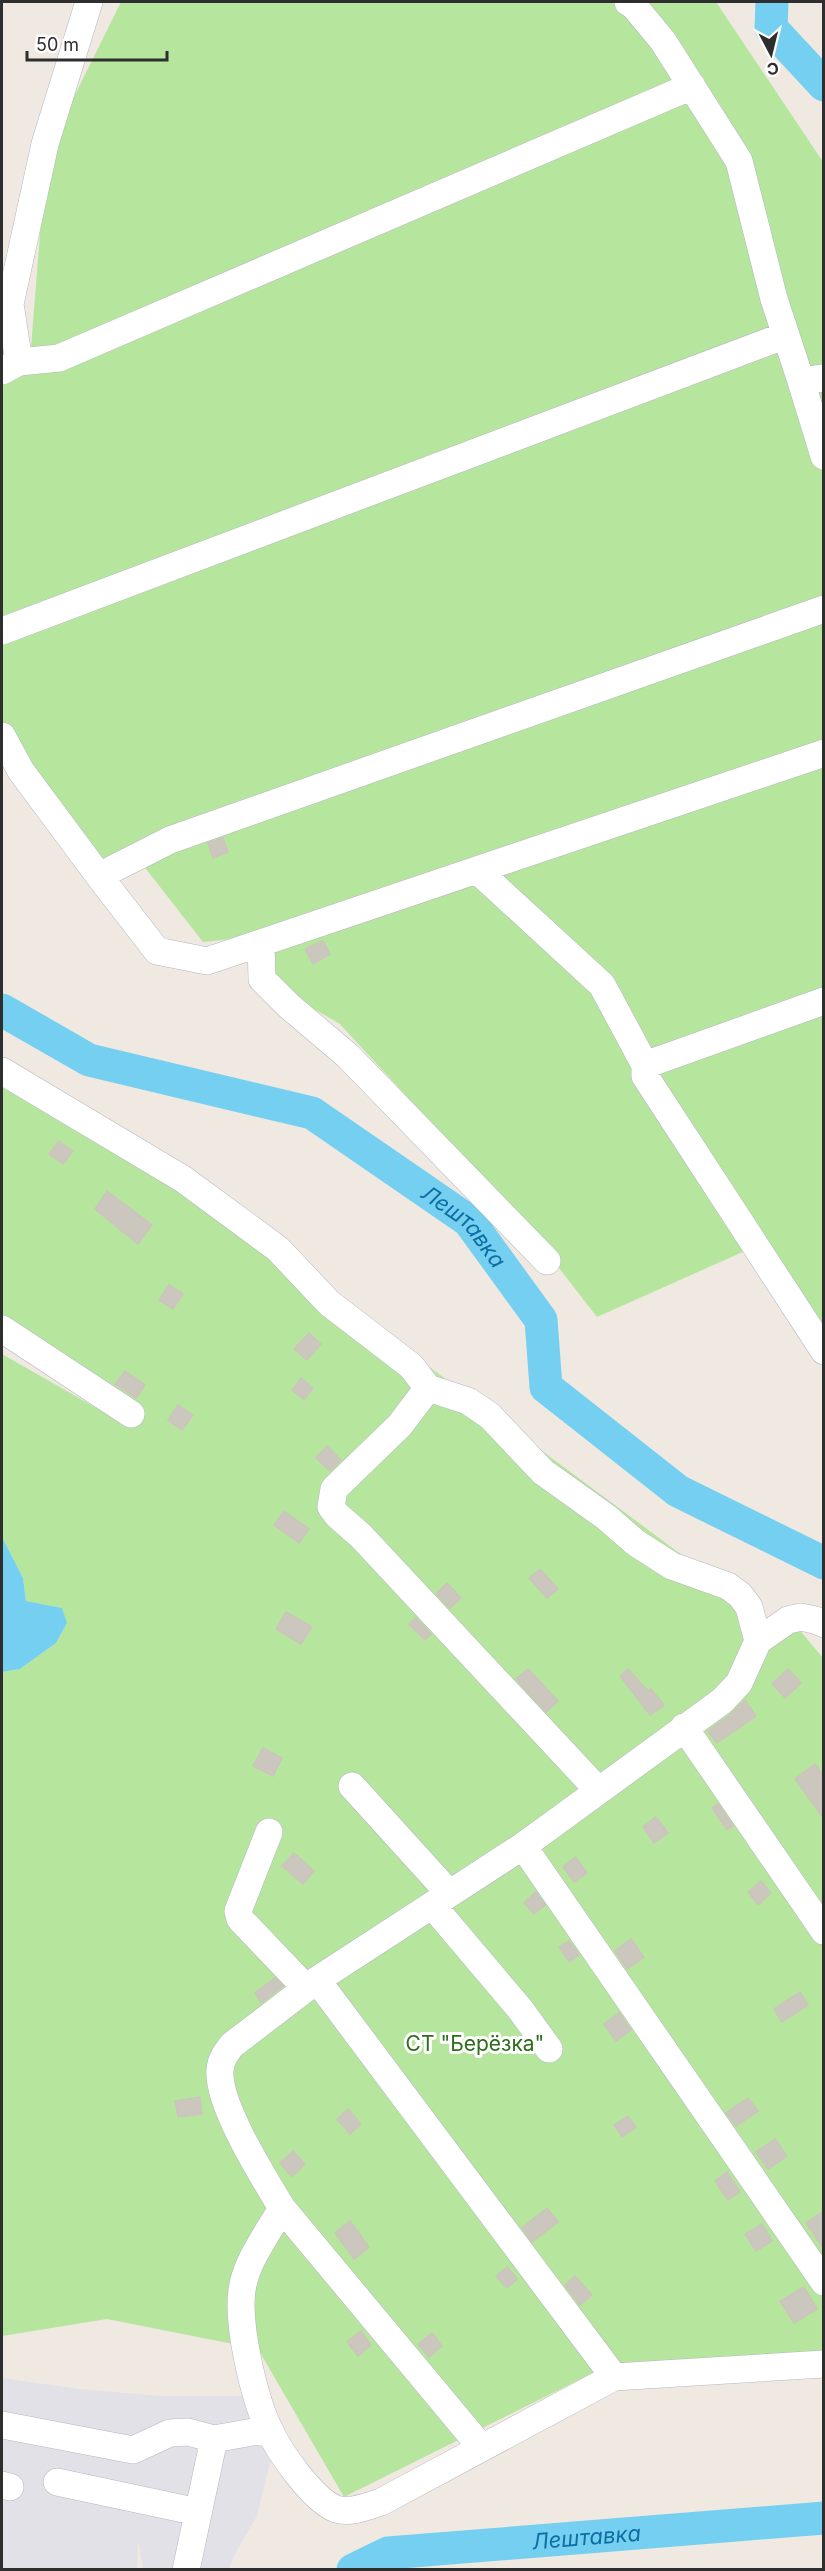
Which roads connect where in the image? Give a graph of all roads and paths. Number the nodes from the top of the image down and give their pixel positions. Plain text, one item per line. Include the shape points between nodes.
1 (89, 2) edge
2 (628, 2) edge
3 (692, 86) junction
4 (786, 335) junction
5 (10, 366) edge
6 (812, 380) edge
7 (824, 456) edge
8 (824, 609) edge
9 (2, 631) edge
10 (2, 736) edge
11 (824, 753) edge
12 (477, 870) junction
13 (99, 876) junction
14 (261, 943) junction
15 (824, 1001) edge
16 (645, 1065) junction
17 (2, 1071) edge
18 (547, 1261) dead end
19 (2, 1329) edge
20 (824, 1351) edge
21 (428, 1388) junction
22 (131, 1414) dead end
23 (824, 1624) edge
24 (758, 1641) junction
25 (684, 1727) junction
26 (352, 1786) dead end
27 (598, 1790) junction
28 (269, 1832) dead end
29 (523, 1846) junction
30 (440, 1899) junction
31 (824, 1931) edge
32 (312, 1984) junction
33 (549, 2049) dead end
34 (282, 2208) junction
35 (824, 2282) edge
36 (824, 2364) edge
37 (614, 2377) junction
38 (2, 2425) edge
39 (268, 2429) junction
40 (214, 2439) junction
41 (481, 2447) junction
42 (57, 2482) dead end
43 (198, 2512) junction
44 (186, 2570) edge

1 - 5 street via 45,144 10,304
2 - 3 street via 663,41
3 - 4 street via 739,161
3 - 5 street via 59,358
4 - 6 street
4 - 9 street
6 - 7 street
8 - 13 street via 170,840
10 - 13 street via 21,771
11 - 12 street
12 - 14 street
12 - 16 street via 602,985
13 - 14 street via 157,951 207,962
14 - 18 street via 262,979 348,1056
15 - 16 street
16 - 20 street via 645,1076
17 - 21 street via 183,1179 278,1249 329,1304 411,1366
19 - 22 street
21 - 24 street via 468,1401 490,1416 543,1472 645,1549 672,1566 728,1586 740,1595 749,1607
21 - 27 street via 400,1425 334,1489 332,1506
23 - 24 street via 801,1617 788,1620
24 - 25 street via 739,1683 722,1701
25 - 27 street
25 - 31 street
26 - 30 street
27 - 29 street
28 - 32 street via 238,1911 240,1919
29 - 30 street
29 - 35 street
30 - 32 street
30 - 33 street
32 - 34 street via 232,2045 222,2058 220,2072 235,2121
32 - 37 street
34 - 39 street via 250,2265 242,2290 250,2372
34 - 41 street
36 - 37 street
37 - 41 street
38 - 40 street via 133,2450 170,2433 188,2432
39 - 40 street
39 - 41 street via 315,2494 337,2510 381,2502
40 - 43 street
42 - 43 street
43 - 44 street

